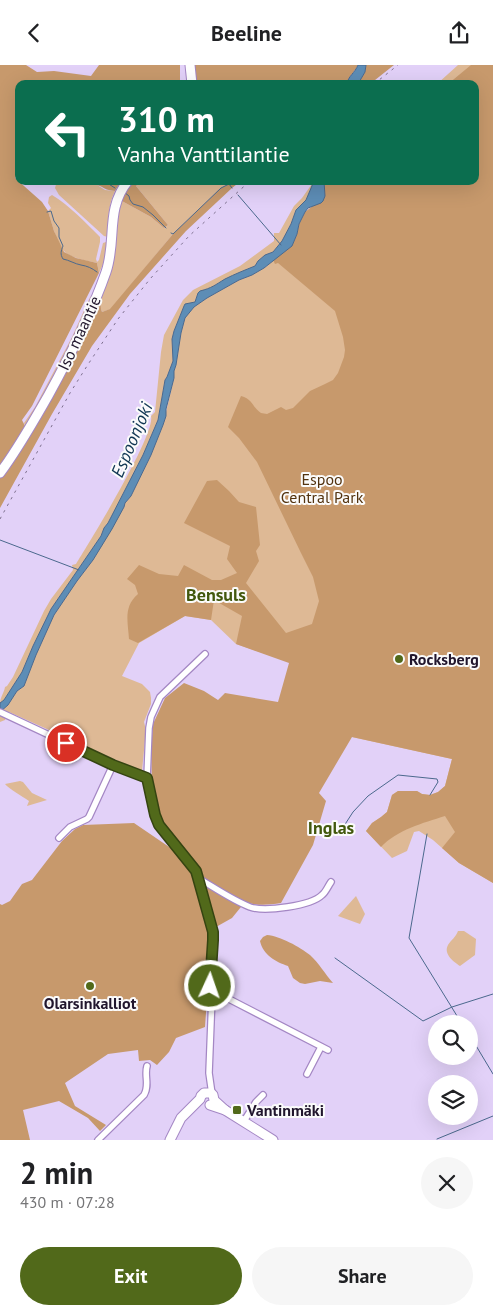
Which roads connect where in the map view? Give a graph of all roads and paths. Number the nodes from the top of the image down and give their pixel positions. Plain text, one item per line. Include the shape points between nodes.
1 (190, 65) edge
2 (192, 80) edge
3 (125, 185) edge
4 (0, 473) edge
5 (205, 654) dead end
6 (2, 713) edge
7 (113, 765) junction
8 (147, 778) junction
9 (59, 838) dead end
10 (198, 878) junction
11 (331, 882) dead end
12 (212, 996) junction
13 (321, 1047) junction
14 (328, 1050) dead end
15 (147, 1066) dead end
16 (307, 1074) dead end
17 (263, 1095) dead end
18 (207, 1099) junction
19 (244, 1121) junction
20 (98, 1140) edge
21 (170, 1140) edge
22 (273, 1140) edge

1 - 2 main road
3 - 4 main road, Iso maantie via 115,205 110,258 88,316 30,429
5 - 8 street via 160,697 149,728
6 - 7 street
7 - 8 street
7 - 9 street via 89,817 70,827
8 - 10 street via 159,825 196,871
10 - 11 street via 238,902 261,909 313,901
10 - 12 street via 213,932
12 - 13 street via 229,999
12 - 18 street
13 - 14 street
13 - 16 street
15 - 20 street via 144,1095
17 - 19 street
18 - 19 main road
18 - 21 main road via 187,1112
19 - 22 main road

